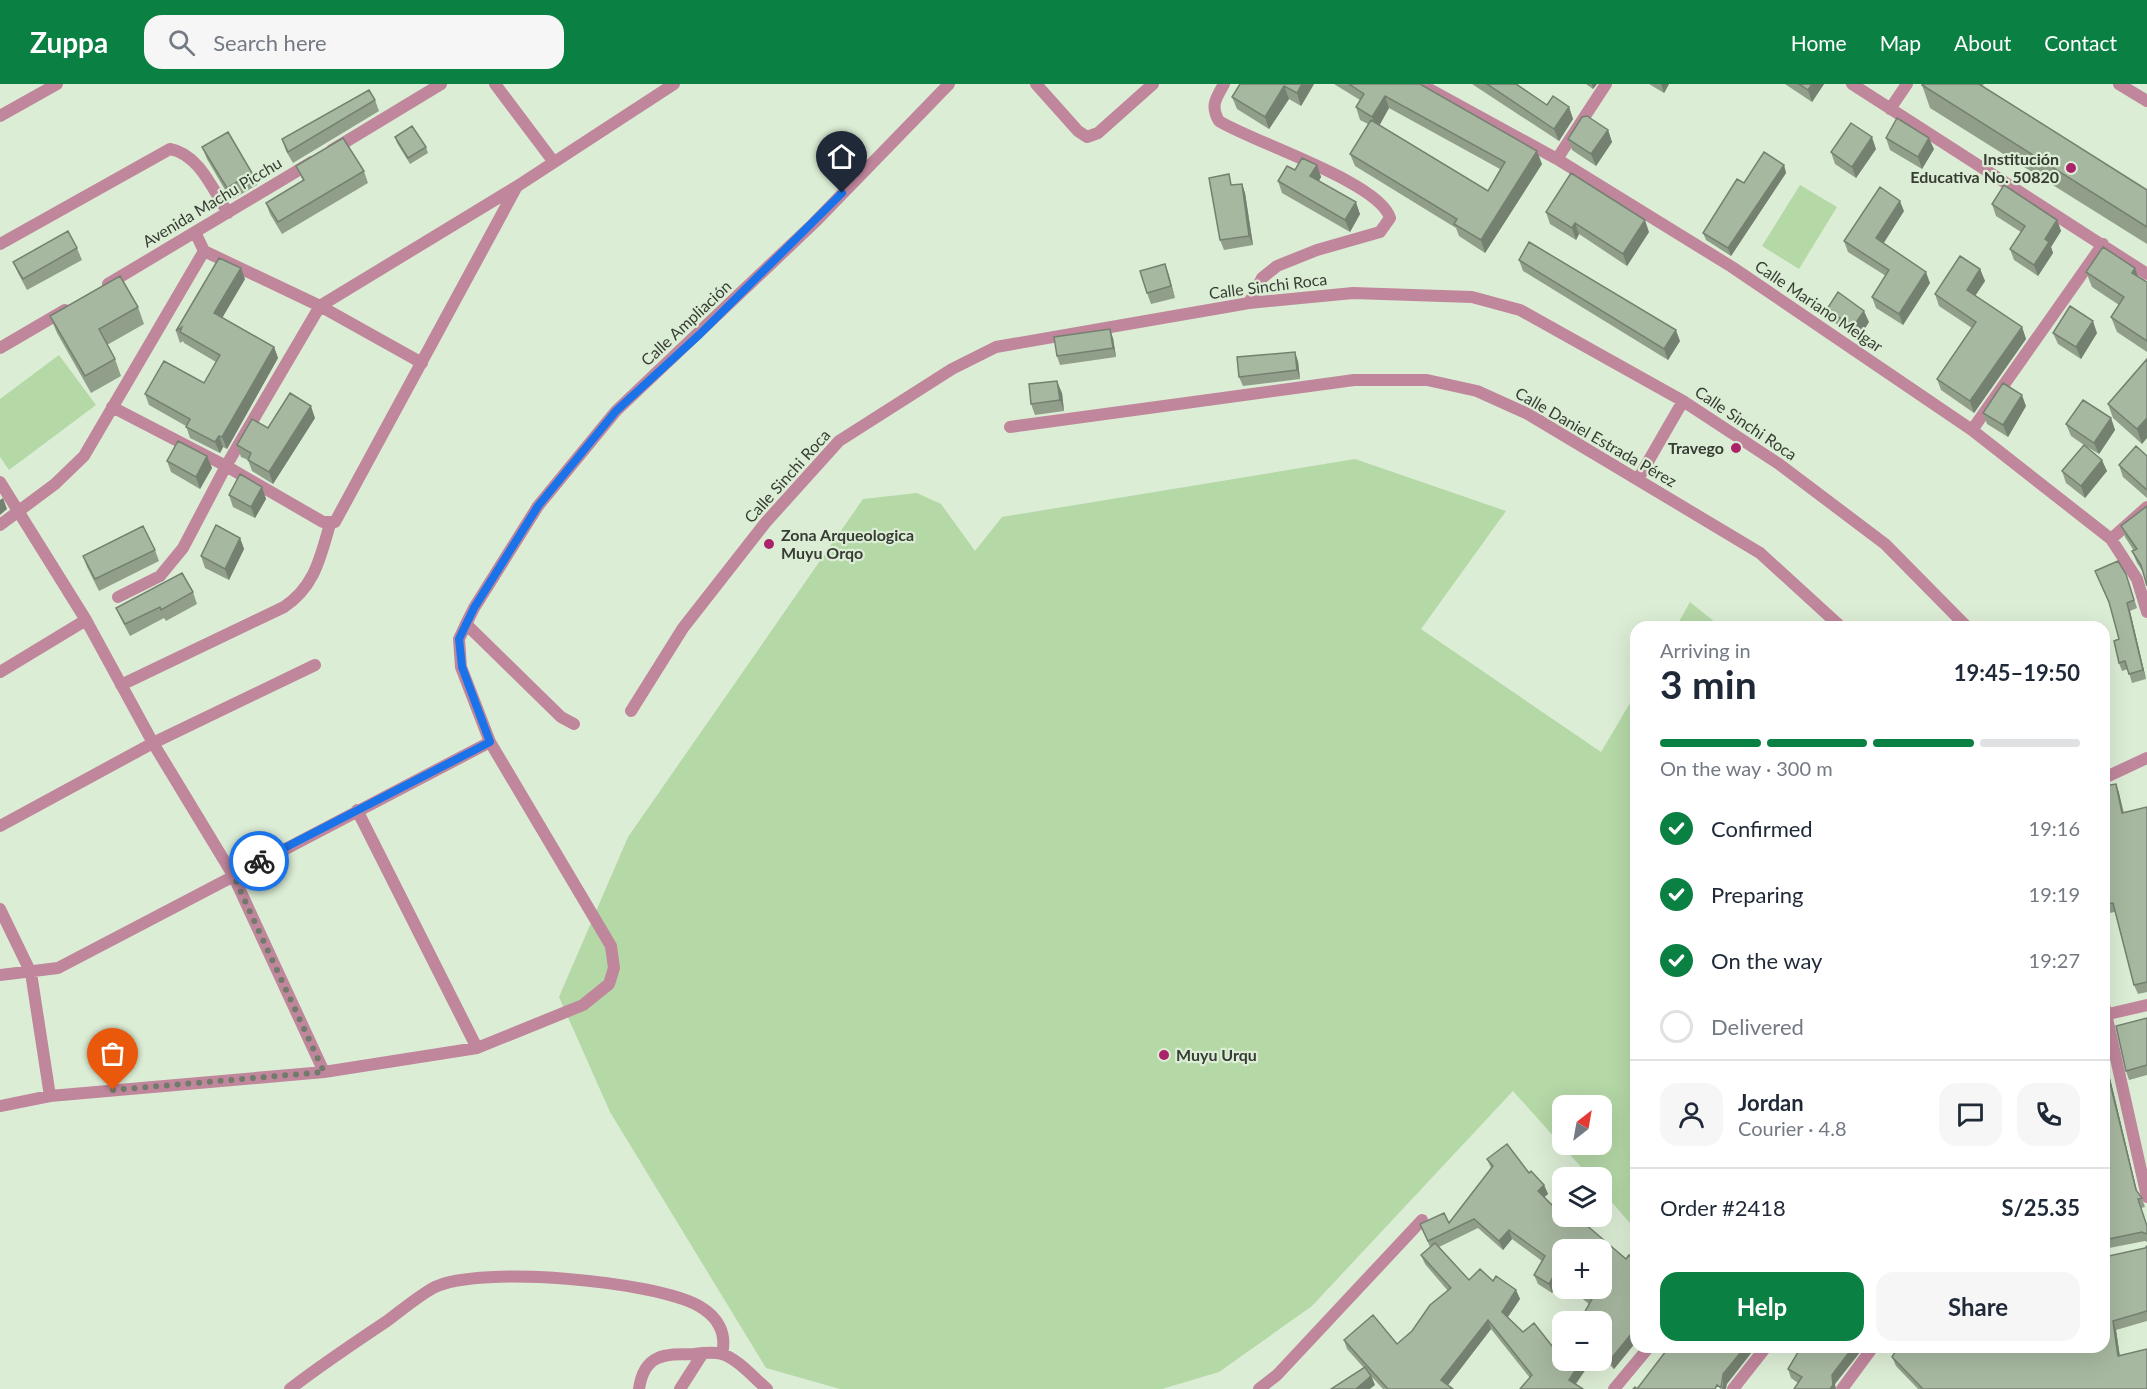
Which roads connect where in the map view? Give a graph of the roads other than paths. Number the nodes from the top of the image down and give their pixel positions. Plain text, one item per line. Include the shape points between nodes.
1 (57, 84) edge
2 (441, 84) edge
3 (495, 84) edge
4 (674, 84) edge
5 (949, 84) edge
6 (1036, 84) edge
7 (1153, 84) edge
8 (1224, 84) edge
9 (1420, 84) edge
10 (1606, 84) edge
11 (1852, 84) edge
12 (1907, 84) edge
13 (2119, 84) edge
14 (2147, 101) edge
15 (1890, 109) junction
16 (0, 116) edge
17 (1557, 159) junction
18 (553, 160) junction
19 (516, 187) junction
20 (228, 213) junction
21 (195, 232) junction
22 (0, 244) edge
23 (2103, 244) junction
24 (204, 251) junction
25 (2147, 274) edge
26 (92, 293) edge
27 (1249, 303) junction
28 (72, 305) edge
29 (320, 306) junction
30 (0, 348) edge
31 (422, 363) junction
32 (1683, 401) junction
33 (112, 408) junction
34 (1010, 427) dead end
35 (1972, 430) junction
36 (226, 466) junction
37 (1638, 479) junction
38 (0, 482) edge
39 (2147, 507) edge
40 (20, 513) junction
41 (330, 524) junction
42 (0, 525) edge
43 (2111, 539) junction
44 (118, 597) dead end
45 (2147, 612) edge
46 (86, 620) junction
47 (1834, 621) edge
48 (1961, 621) edge
49 (466, 624) junction
50 (315, 665) dead end
51 (0, 672) edge
52 (121, 685) junction
53 (631, 711) dead end
54 (574, 724) dead end
55 (490, 742) junction
56 (153, 743) junction
57 (2147, 758) edge
58 (2110, 775) edge
59 (357, 810) junction
60 (0, 826) edge
61 (233, 875) junction
62 (0, 909) edge
63 (31, 973) junction
64 (0, 975) edge
65 (2147, 1005) edge
66 (2110, 1010) edge
67 (2110, 1033) edge
68 (477, 1048) junction
69 (324, 1072) junction
70 (50, 1096) junction
71 (0, 1106) edge
72 (2147, 1197) edge
73 (1422, 1220) edge
74 (703, 1353) junction
75 (1644, 1353) edge
76 (1761, 1353) edge
77 (1869, 1353) edge
78 (722, 1354) junction
79 (290, 1389) edge
80 (639, 1389) edge
81 (680, 1389) edge
82 (767, 1389) edge
83 (1259, 1389) edge
84 (1614, 1389) edge
85 (1733, 1389) edge
86 (1842, 1389) edge

1 - 16 street
2 - 20 street, Avenida Machu Picchu
3 - 18 street
4 - 18 street
5 - 49 street, Calle Ampliación via 814,223 616,411 538,506
6 - 7 street via 1087,137 1098,133
8 - 27 street via 1214,102 1213,111 1219,121 1291,153 1369,195 1388,210 1390,218 1380,231 1277,266 1262,278
9 - 17 street, Calle Mariano Melgar
10 - 17 street
11 - 15 street
12 - 15 street
13 - 14 street
15 - 23 street
17 - 35 street, Calle Mariano Melgar via 1732,267
18 - 19 street
19 - 29 street
19 - 31 street
20 - 21 street, Avenida Machu Picchu
20 - 22 street via 193,159 183,151 170,149
21 - 24 street
21 - 26 street, Avenida Machu Picchu
23 - 25 street
23 - 35 street
24 - 29 street
24 - 33 street
27 - 32 street, Calle Sinchi Roca via 1353,293 1472,297 1520,310
27 - 53 street, Calle Sinchi Roca via 996,347 952,369 838,441 766,522 683,628
28 - 30 street
29 - 31 street
29 - 36 street
31 - 41 street via 335,522
32 - 37 street
32 - 48 street, Calle Sinchi Roca via 1779,464 1885,544
33 - 36 street
33 - 40 street via 84,456
34 - 37 street, Calle Daniel Estrada Pérez via 1354,380 1427,380 1478,391 1528,414
35 - 43 street, Calle Mariano Melgar
36 - 41 street
36 - 44 street via 183,548 160,576
37 - 47 street, Calle Daniel Estrada Pérez via 1760,554
38 - 40 street
39 - 43 street
40 - 42 street
40 - 46 street
41 - 52 street via 314,574 300,596
43 - 45 street, Calle Mariano Melgar via 2137,579
46 - 51 street
46 - 52 street
49 - 54 street via 561,717
49 - 55 street, Calle Ampliación via 459,639 462,667
50 - 56 street
52 - 56 street
55 - 59 street
55 - 68 street, Calle Ampliación via 611,946 614,968 609,984 583,1005
56 - 60 street
56 - 61 street
57 - 58 street
59 - 61 street
59 - 68 street
61 - 63 street via 58,968
61 - 69 street
62 - 63 street
63 - 64 street
63 - 70 street
65 - 66 street
67 - 72 street
68 - 69 street, Calle Ampliación
69 - 70 street, Calle Ampliación
70 - 71 street, Calle Ampliación
73 - 83 street via 1277,1375
74 - 78 street
74 - 80 street via 655,1357 640,1377
74 - 81 street
75 - 84 street
76 - 85 street
77 - 86 street
78 - 79 street via 724,1332 715,1319 699,1306 668,1293 630,1284 466,1278 436,1287
78 - 82 street

